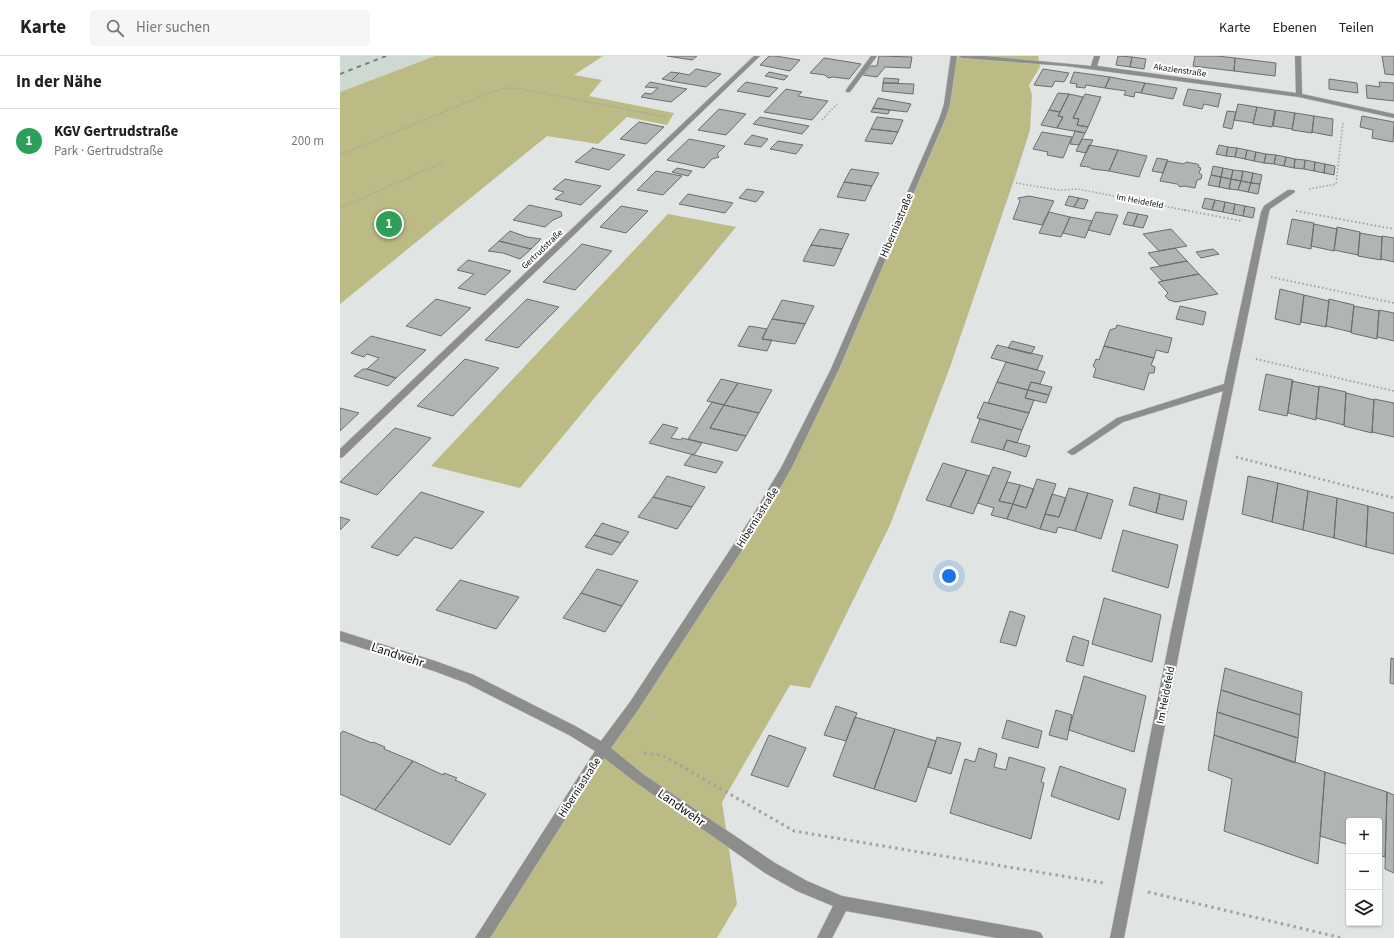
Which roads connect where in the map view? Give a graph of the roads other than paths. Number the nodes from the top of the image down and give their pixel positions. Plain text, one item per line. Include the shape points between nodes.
1 (757, 56) edge
2 (874, 56) edge
3 (954, 56) edge
4 (962, 56) edge
5 (1097, 56) edge
6 (1298, 56) edge
7 (1093, 68) junction
8 (848, 91) dead end
9 (1299, 95) junction
10 (1394, 116) edge
11 (1292, 192) road end
12 (1229, 386) junction
13 (1072, 452) dead end
14 (340, 455) edge
15 (340, 636) edge
16 (604, 749) junction
17 (842, 903) junction
18 (482, 938) edge
19 (824, 938) edge
20 (1036, 938) edge
21 (1118, 938) edge

1 - 14 street, Gertrudstraße
2 - 8 street
3 - 16 street, Hiberniastraße via 943,117 835,369 788,467 733,556
4 - 7 street, Akazienstraße via 1034,60
5 - 7 street
6 - 9 street
7 - 9 street, Akazienstraße
9 - 10 street, Akazienstraße
11 - 12 street, Im Heidefeld via 1265,212
12 - 13 street via 1120,420
12 - 21 street, Im Heidefeld via 1126,887
15 - 16 street, Landwehr via 435,666 470,680
16 - 17 street, Landwehr via 639,778 770,868 802,886
16 - 18 street, Hiberniastraße
17 - 19 street
17 - 20 street, Landwehr

